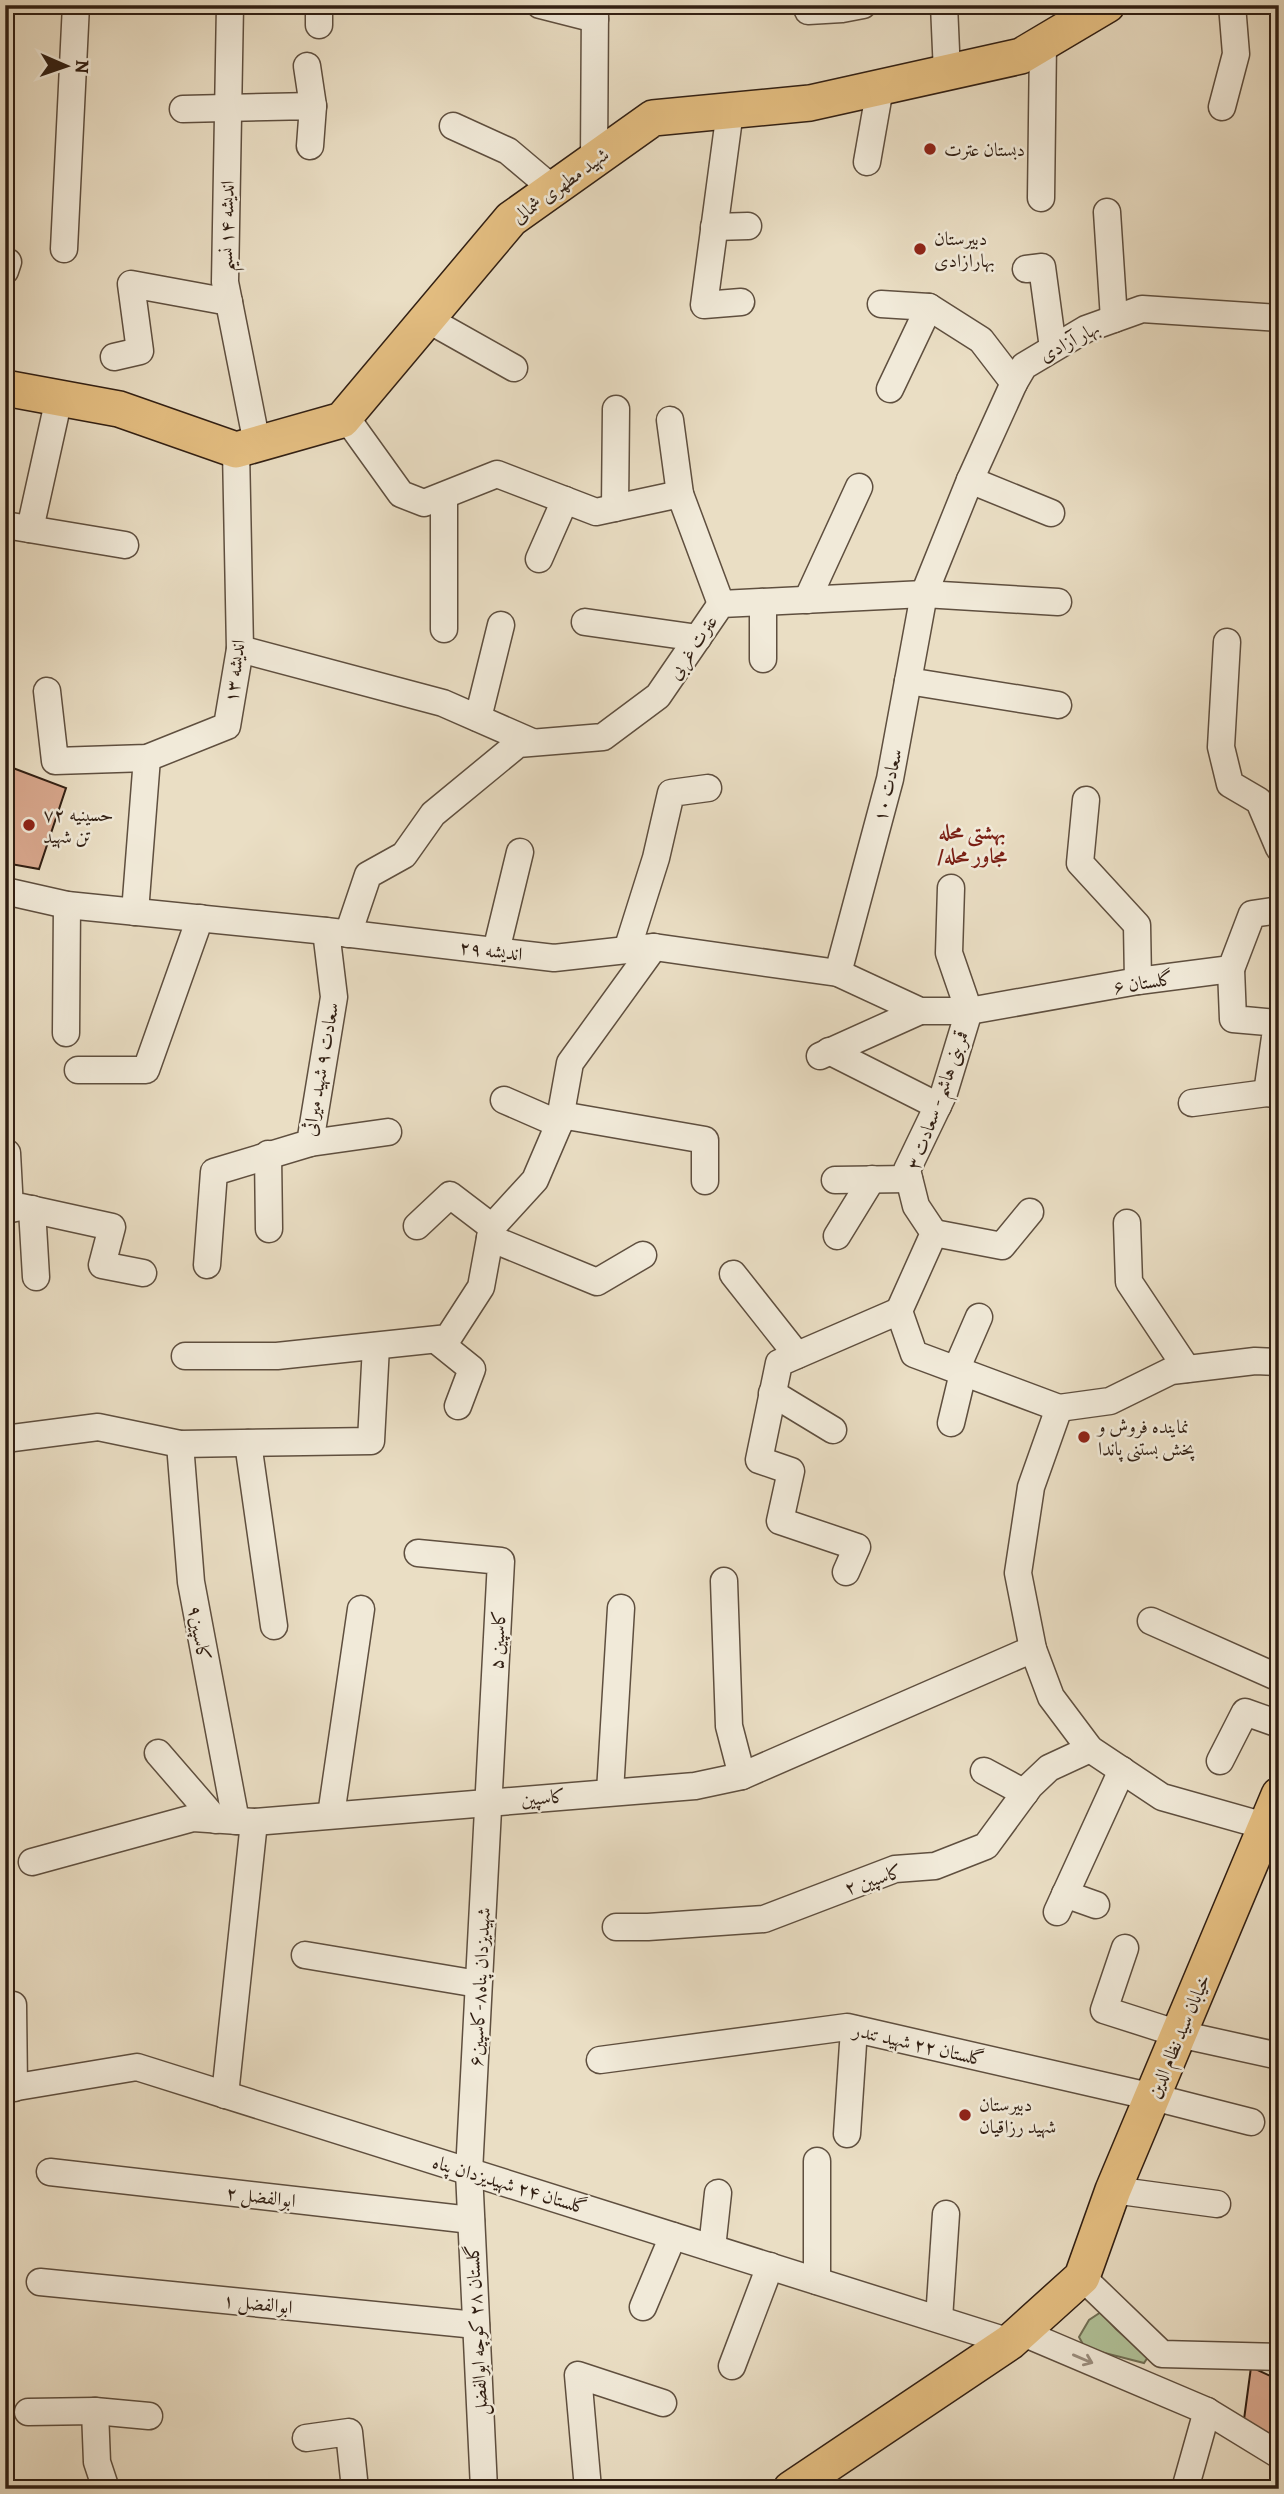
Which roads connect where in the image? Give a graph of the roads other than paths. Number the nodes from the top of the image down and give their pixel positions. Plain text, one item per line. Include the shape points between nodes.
1 (76, 5) edge
2 (230, 5) edge
3 (540, 5) edge
4 (806, 5) edge
5 (944, 5) edge
6 (1232, 5) edge
7 (853, 6) edge
8 (1090, 7) edge
9 (595, 12) edge
10 (1043, 43) junction
11 (307, 66) dead end
12 (947, 73) junction
13 (880, 88) junction
14 (313, 106) junction
15 (1222, 107) dead end
16 (229, 108) junction
17 (183, 109) dead end
18 (730, 111) junction
19 (453, 126) dead end
20 (310, 146) dead end
21 (594, 160) junction
22 (867, 162) dead end
23 (553, 189) junction
24 (1041, 198) dead end
25 (1107, 212) dead end
26 (748, 226) dead end
27 (714, 227) junction
28 (64, 248) dead end
29 (1026, 269) dead end
30 (229, 302) junction
31 (741, 302) dead end
32 (881, 304) dead end
33 (929, 307) junction
34 (1279, 318) edge
35 (427, 319) junction
36 (1114, 319) junction
37 (1053, 348) junction
38 (114, 357) dead end
39 (514, 368) dead end
40 (1014, 383) junction
41 (5, 388) edge
42 (890, 389) dead end
43 (59, 398) junction
44 (616, 410) dead end
45 (345, 416) junction
46 (670, 421) dead end
47 (246, 447) junction
48 (970, 480) junction
49 (859, 487) dead end
50 (680, 494) junction
51 (444, 495) junction
52 (565, 500) junction
53 (605, 510) junction
54 (1051, 513) dead end
55 (18, 527) edge
56 (125, 545) dead end
57 (539, 559) dead end
58 (924, 594) junction
59 (807, 600) junction
60 (763, 602) junction
61 (1058, 602) dead end
62 (721, 604) junction
63 (585, 622) dead end
64 (501, 625) dead end
65 (444, 629) dead end
66 (698, 638) junction
67 (1227, 642) dead end
68 (240, 649) junction
69 (763, 659) dead end
70 (908, 681) junction
71 (47, 691) dead end
72 (1058, 705) dead end
73 (478, 718) junction
74 (525, 743) junction
75 (147, 758) junction
76 (708, 788) dead end
77 (1086, 800) dead end
78 (1279, 848) edge
79 (520, 852) dead end
80 (951, 888) dead end
81 (5, 891) edge
82 (67, 905) junction
83 (1279, 910) edge
84 (135, 912) junction
85 (200, 918) junction
86 (337, 932) junction
87 (654, 947) junction
88 (627, 950) junction
89 (496, 951) junction
90 (1231, 969) junction
91 (838, 973) junction
92 (1138, 981) junction
93 (969, 1010) junction
94 (920, 1011) junction
95 (66, 1033) dead end
96 (78, 1070) dead end
97 (1273, 1094) edge
98 (505, 1100) dead end
99 (1192, 1103) dead end
100 (938, 1107) junction
101 (560, 1119) junction
102 (388, 1132) dead end
103 (310, 1143) junction
104 (7, 1153) dead end
105 (268, 1154) junction
106 (872, 1179) junction
107 (909, 1179) junction
108 (835, 1180) dead end
109 (705, 1181) dead end
110 (16, 1209) edge
111 (1030, 1212) dead end
112 (1127, 1223) dead end
113 (417, 1226) dead end
114 (269, 1229) dead end
115 (491, 1232) junction
116 (934, 1233) junction
117 (838, 1236) dead end
118 (643, 1255) dead end
119 (208, 1265) dead end
120 (143, 1273) dead end
121 (733, 1274) dead end
122 (36, 1277) dead end
123 (898, 1311) junction
124 (979, 1317) dead end
125 (436, 1340) junction
126 (376, 1346) junction
127 (797, 1354) junction
128 (185, 1356) dead end
129 (1279, 1362) edge
130 (1187, 1369) junction
131 (960, 1372) junction
132 (772, 1393) junction
133 (458, 1406) dead end
134 (1059, 1408) junction
135 (951, 1423) dead end
136 (833, 1430) dead end
137 (5, 1439) edge
138 (248, 1443) junction
139 (180, 1444) junction
140 (418, 1553) dead end
141 (846, 1572) dead end
142 (724, 1581) dead end
143 (621, 1608) dead end
144 (361, 1609) dead end
145 (1150, 1622) dead end
146 (274, 1626) dead end
147 (1033, 1649) junction
148 (1279, 1678) edge
149 (1279, 1724) edge
150 (1090, 1749) junction
151 (158, 1753) dead end
152 (1220, 1761) dead end
153 (1122, 1770) junction
154 (984, 1771) dead end
155 (742, 1776) junction
156 (610, 1792) junction
157 (1025, 1793) junction
158 (489, 1802) junction
159 (331, 1815) junction
160 (1275, 1817) edge
161 (235, 1821) junction
162 (32, 1862) dead end
163 (1096, 1905) dead end
164 (616, 1927) dead end
165 (1125, 1948) dead end
166 (305, 1955) dead end
167 (478, 1984) junction
168 (13, 2005) dead end
169 (854, 2029) junction
170 (1179, 2034) junction
171 (1279, 2056) edge
172 (600, 2060) dead end
173 (10, 2089) edge
174 (225, 2095) junction
175 (1153, 2097) junction
176 (1251, 2122) dead end
177 (848, 2134) dead end
178 (817, 2161) dead end
179 (50, 2172) dead end
180 (469, 2172) junction
181 (1113, 2190) junction
182 (718, 2193) dead end
183 (1217, 2204) dead end
184 (946, 2214) dead end
185 (471, 2220) junction
186 (673, 2236) junction
187 (712, 2248) junction
188 (770, 2266) junction
189 (1082, 2277) junction
190 (40, 2281) dead end
191 (817, 2281) junction
192 (643, 2307) dead end
193 (939, 2319) junction
194 (476, 2325) junction
195 (1015, 2337) junction
196 (1162, 2354) junction
197 (1279, 2357) edge
198 (732, 2366) dead end
199 (1149, 2388) junction
200 (663, 2403) dead end
201 (95, 2411) junction
202 (28, 2412) dead end
203 (1207, 2412) junction
204 (149, 2416) dead end
205 (306, 2438) dead end
206 (1279, 2455) edge
207 (795, 2488) edge
208 (106, 2489) edge
209 (355, 2489) edge
210 (484, 2489) edge
211 (588, 2489) edge
212 (1185, 2489) edge

1 - 28 street
2 - 16 street, اندیشه ۱۴ نسیم
3 - 9 street
4 - 7 street via 808,11
5 - 12 street
6 - 15 street via 1236,54
8 - 10 main road, شهید مطهری شمالی
9 - 21 street
10 - 12 main road, شهید مطهری شمالی via 1021,56
10 - 24 street
11 - 14 street
12 - 13 main road, شهید مطهری شمالی
13 - 18 main road, شهید مطهری شمالی via 810,103
13 - 22 street
14 - 16 street
14 - 20 street
16 - 17 street
16 - 30 street, اندیشه ۱۴ نسیم via 225,282
18 - 21 main road, شهید مطهری شمالی via 653,118
18 - 27 street
19 - 23 street via 508,151
21 - 23 main road, شهید مطهری شمالی
23 - 35 main road, شهید مطهری شمالی via 511,219
25 - 36 street
26 - 27 street
27 - 31 street via 704,304
29 - 37 street via 1042,267
30 - 38 street via 131,284 140,351
30 - 47 street, اندیشه ۱۴ نسیم
32 - 33 street
33 - 40 street via 981,340
33 - 42 street
34 - 36 street, بهار آزادی via 1142,309
35 - 39 street
35 - 45 main road, شهید مطهری شمالی
36 - 37 street, بهار آزادی via 1086,328
37 - 40 street, بهار آزادی via 1024,366
40 - 48 street, بهار آزادی
41 - 43 main road
43 - 47 main road via 119,409
43 - 55 street
44 - 53 street
45 - 47 main road, شهید مطهری شمالی
45 - 51 street via 401,494 424,503
46 - 50 street
47 - 68 street, اندیشه ۱۳
48 - 54 street
48 - 58 street, بهار آزادی
49 - 59 street
50 - 53 street
50 - 62 street
51 - 52 street via 497,474
51 - 65 street
52 - 53 street
52 - 57 street
55 - 56 street
58 - 59 street, عترت غربی
58 - 61 street, عترت غربی
58 - 70 street, سعادت ۱۰
59 - 60 street, عترت غربی
60 - 62 street, عترت غربی
60 - 69 street
62 - 66 street, عترت غربی
63 - 66 street
64 - 73 street
66 - 74 street, عترت غربی via 658,696 603,737
67 - 78 street via 1221,747 1230,784 1259,801
68 - 73 street via 443,703
68 - 75 street, اندیشه ۱۳ via 227,726
70 - 72 street
70 - 91 street, سعادت ۱۰ via 890,779
71 - 75 street, اندیشه ۱۳ via 55,761
73 - 74 street
74 - 86 street via 433,814 404,855 368,875
75 - 84 street
76 - 88 street via 671,793
77 - 92 street via 1080,863 1137,925
79 - 89 street
80 - 93 street via 949,953
81 - 82 street, اندیشه ۲۹
82 - 84 street, اندیشه ۲۹
82 - 95 street
83 - 90 street via 1252,914
84 - 85 street, اندیشه ۲۹
85 - 86 street, اندیشه ۲۹
85 - 96 street via 146,1070
86 - 89 street, اندیشه ۲۹
86 - 103 street, سعادت ۹ شهید میراثی via 334,997
87 - 88 street, اندیشه ۲۹
87 - 91 street, اندیشه ۲۹
87 - 101 street via 570,1063
88 - 89 street, اندیشه ۲۹ via 554,958
90 - 92 street, گلستان ۶
90 - 97 street via 1233,1019 1277,1023
91 - 94 street, اندیشه ۲۹
92 - 93 street, گلستان ۶
93 - 94 street, اندیشه ۲۹
93 - 100 street, قمربنی هاشم - سعادت ۳
94 - 100 street via 821,1055
97 - 99 street
98 - 101 street
100 - 107 street, قمربنی هاشم - سعادت ۳ via 907,1170
101 - 109 street via 705,1140
101 - 115 street via 535,1180
102 - 103 street
103 - 105 street, سعادت ۹ شهید میراثی
104 - 110 street
105 - 114 street
105 - 119 street, سعادت ۹ شهید میراثی via 214,1172
106 - 107 street
106 - 108 street
106 - 117 street
107 - 116 street, قمربنی هاشم - سعادت ۳ via 916,1206
110 - 120 street via 112,1227 102,1265
110 - 122 street
111 - 116 street via 1002,1246
112 - 130 street via 1129,1282
113 - 115 street via 450,1195
115 - 118 street via 597,1282
115 - 125 street via 481,1287 448,1338
116 - 123 street
121 - 127 street
123 - 127 street
123 - 131 street via 914,1354
124 - 131 street
125 - 126 street
125 - 133 street via 472,1369
126 - 128 street via 277,1356
126 - 138 street via 371,1441
127 - 132 street via 779,1363
129 - 130 street
130 - 134 street via 1171,1371 1110,1401
131 - 134 street
131 - 135 street
132 - 136 street
132 - 141 street via 759,1460 791,1471 780,1521 857,1546
134 - 147 street via 1031,1487 1018,1573
137 - 139 street via 99,1427
138 - 139 street
138 - 146 street
139 - 161 street, کاسپین۹ via 191,1582
140 - 158 street, کاسپین ۵ via 501,1561
142 - 155 street via 729,1726
143 - 156 street
144 - 159 street
145 - 148 street
147 - 150 street via 1051,1697
147 - 155 street, کاسپین
149 - 152 street via 1245,1712
150 - 153 street
150 - 157 street, کاسپین ۲ via 1049,1768
151 - 161 street
153 - 160 street via 1162,1797
153 - 163 street via 1061,1903
154 - 157 street
155 - 156 street, کاسپین via 695,1786
156 - 158 street, کاسپین
157 - 164 street, کاسپین ۲ via 986,1846 935,1866 895,1869 764,1919
158 - 159 street, کاسپین
158 - 167 street, شهیدیزدان پناه۸-کاسپین۶
159 - 161 street, کاسپین
160 - 170 main road, خیابان سید نظام الدین
161 - 162 street, کاسپین via 193,1818
161 - 174 street, کاسپین۹
165 - 170 street via 1104,2010
166 - 167 street
167 - 180 street, شهیدیزدان پناه۸-کاسپین۶
168 - 173 street
169 - 172 street, گلستان ۲۲ شهید تندر
169 - 175 street, گلستان ۲۲ شهید تندر
169 - 177 street
170 - 171 street
170 - 175 main road, خیابان سید نظام الدین
173 - 174 street, گلستان ۲۴ شهیدیزدان پناه via 137,2067
174 - 180 street, گلستان ۲۴ شهیدیزدان پناه
175 - 176 street, گلستان ۲۲ شهید تندر
175 - 181 main road, خیابان سید نظام الدین
178 - 191 street
179 - 185 street, ابوالفضل ۲
180 - 185 street, گلستان ۲۸ کوچه ابوالفضل
180 - 186 street, گلستان ۲۴ شهیدیزدان پناه
181 - 183 street
181 - 189 main road, خیابان سید نظام الدین
182 - 187 street
184 - 193 street
185 - 194 street, گلستان ۲۸ کوچه ابوالفضل
186 - 187 street, گلستان ۲۴ شهیدیزدان پناه
186 - 192 street
187 - 188 street, گلستان ۲۴ شهیدیزدان پناه
188 - 191 street, گلستان ۲۴ شهیدیزدان پناه
188 - 198 street
189 - 195 main road
189 - 196 street
190 - 194 street, ابوالفضل ۱
191 - 193 street, گلستان ۲۴ شهیدیزدان پناه
193 - 195 street, گلستان ۲۴ شهیدیزدان پناه
194 - 210 street, گلستان ۲۸ کوچه ابوالفضل
195 -> 199 street, گلستان ۲۴ شهیدیزدان پناه
195 - 207 main road
196 - 197 street
196 - 199 street
199 - 203 street, گلستان ۲۴ شهیدیزدان پناه
200 - 211 street via 579,2375
201 - 202 street
201 - 204 street
201 - 208 street via 97,2462
203 - 206 street, گلستان ۲۴ شهیدیزدان پناه
203 - 212 street
205 - 209 street via 349,2432

